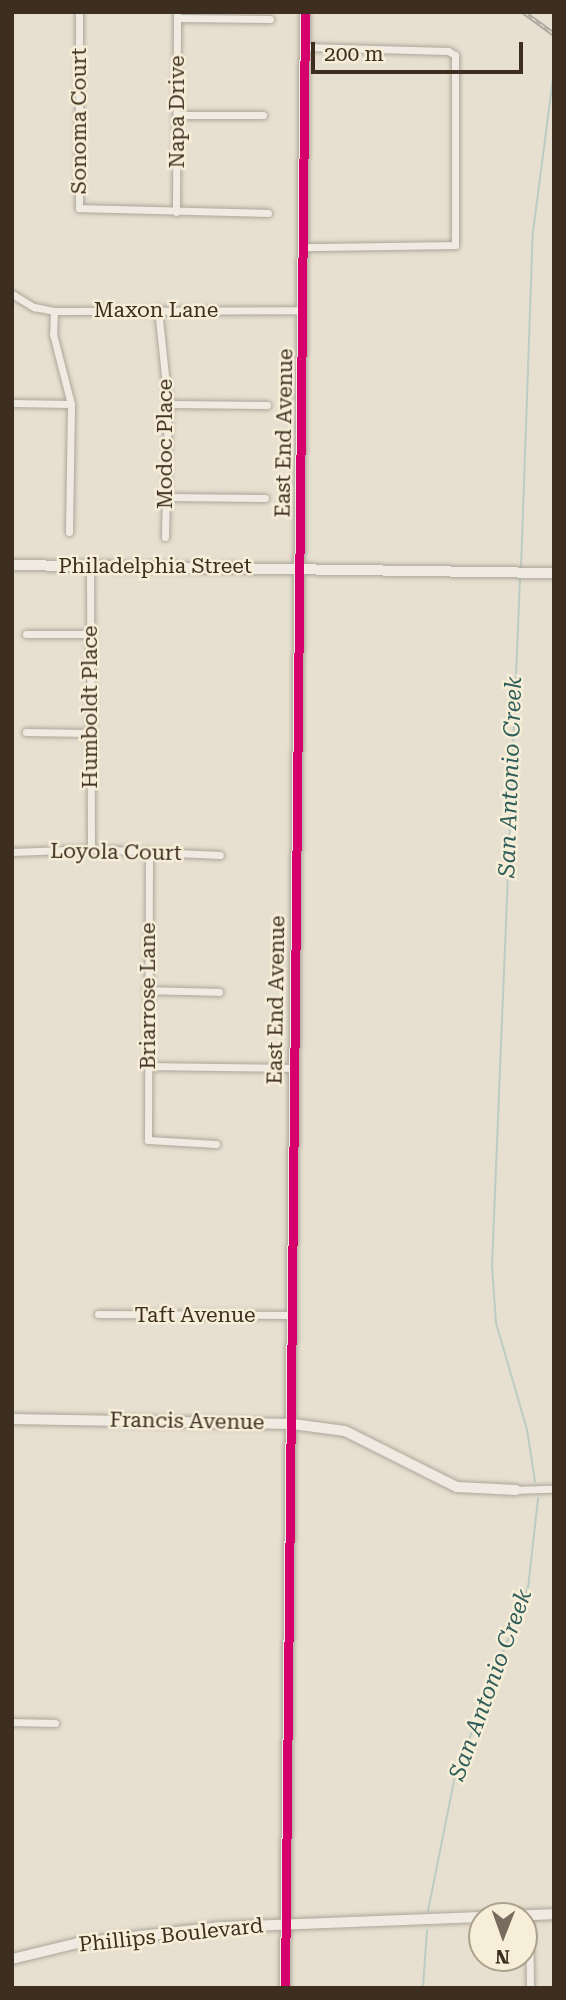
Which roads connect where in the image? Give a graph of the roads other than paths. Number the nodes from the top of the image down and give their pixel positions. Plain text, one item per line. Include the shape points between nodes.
1 (79, 12) edge
2 (304, 12) edge
3 (177, 15) edge
4 (270, 19) dead end
5 (304, 47) junction
6 (177, 115) junction
7 (263, 116) dead end
8 (176, 212) junction
9 (268, 213) dead end
10 (304, 247) junction
11 (12, 294) edge
12 (158, 309) junction
13 (303, 310) junction
14 (54, 311) junction
15 (12, 403) edge
16 (71, 404) junction
17 (168, 404) junction
18 (267, 405) dead end
19 (166, 497) junction
20 (265, 498) dead end
21 (69, 532) dead end
22 (165, 537) dead end
23 (12, 565) edge
24 (90, 565) junction
25 (298, 567) junction
26 (554, 573) edge
27 (26, 634) dead end
28 (90, 634) junction
29 (26, 732) dead end
30 (89, 733) junction
31 (91, 849) junction
32 (12, 852) edge
33 (149, 853) junction
34 (220, 855) dead end
35 (147, 990) junction
36 (219, 992) dead end
37 (147, 1066) junction
38 (292, 1068) junction
39 (216, 1144) dead end
40 (98, 1314) dead end
41 (293, 1315) junction
42 (12, 1419) edge
43 (293, 1424) junction
44 (554, 1489) edge
45 (516, 1490) joint
46 (12, 1722) edge
47 (55, 1723) dead end
48 (468, 1916) edge
49 (289, 1923) junction
50 (12, 1959) edge
51 (285, 1988) edge

1 - 8 street, Sonoma Court via 79,208
2 - 5 street, East End Avenue
3 - 4 street
3 - 6 street, Napa Drive
5 - 10 street, East End Avenue
5 - 10 street via 453,52 455,245
6 - 7 street
6 - 8 street, Napa Drive
8 - 9 street, Sonoma Court
10 - 13 street, East End Avenue
11 - 14 street, Maxon Lane via 34,307
12 - 13 street, Maxon Lane
12 - 14 street, Maxon Lane
12 - 17 street, Modoc Place
13 - 25 street, East End Avenue
14 - 16 street via 52,334
15 - 16 street
16 - 21 street
17 - 18 street
17 - 19 street, Modoc Place
19 - 20 street
19 - 22 street, Modoc Place
23 - 24 street, Philadelphia Street
24 - 25 street, Philadelphia Street
24 - 28 street, Humboldt Place
25 - 26 street, Philadelphia Street
25 - 38 street, East End Avenue
27 - 28 street
28 - 30 street, Humboldt Place
29 - 30 street
30 - 31 street, Humboldt Place
31 - 32 street, Loyola Court
31 - 33 street, Loyola Court
33 - 34 street, Loyola Court
33 - 35 street, Briarrose Lane
35 - 36 street
35 - 37 street, Briarrose Lane
37 - 38 street
37 - 39 street, Briarrose Lane via 148,1140
38 - 41 street, East End Avenue
40 - 41 street, Taft Avenue
41 - 43 street, East End Avenue
42 - 43 street, Francis Avenue
43 - 45 street, Francis Avenue via 345,1431 457,1487
43 - 49 street, East End Avenue
44 - 45 street
46 - 47 street
48 - 49 street, Phillips Boulevard
49 - 50 street, Phillips Boulevard via 139,1934
49 - 51 street, East End Avenue

